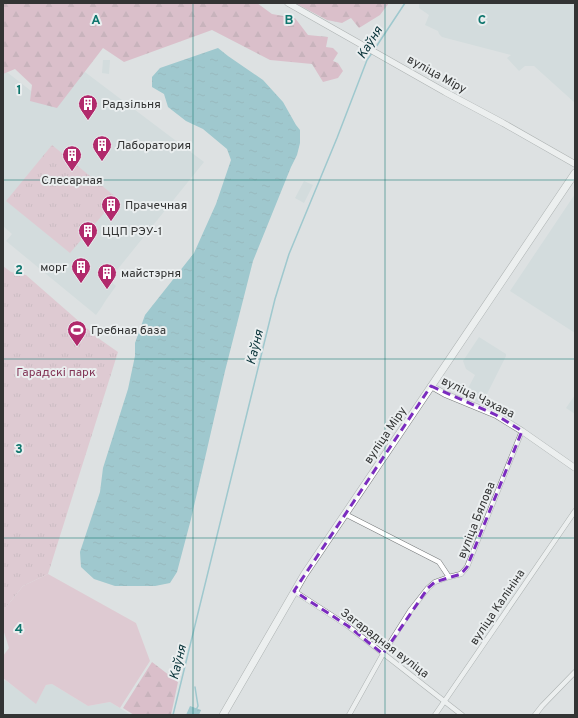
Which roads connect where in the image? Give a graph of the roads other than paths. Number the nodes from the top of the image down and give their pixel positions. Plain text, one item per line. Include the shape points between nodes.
1 (288, 3) edge
2 (575, 164) edge
3 (575, 173) edge
4 (430, 386) junction
5 (522, 431) junction
6 (575, 468) edge
7 (575, 511) edge
8 (345, 514) junction
9 (449, 577) junction
10 (294, 591) junction
11 (383, 654) junction
12 (575, 672) edge
13 (445, 701) junction
14 (223, 715) edge
15 (348, 715) edge
16 (435, 715) edge
17 (462, 715) edge
18 (535, 715) edge

1 - 2 street, вуліца Міру
3 - 4 main road, вуліца Міру
4 - 5 street, вуліца Чэхава via 496,415
4 - 8 main road, вуліца Міру
5 - 6 street, вуліца Чэхава
5 - 9 street, вуліца Бялова via 467,566 462,574
7 - 13 street, вуліца Калініна
8 - 9 street via 439,562
8 - 10 main road, вуліца Міру
9 - 11 street, вуліца Бялова via 435,582 428,588
10 - 11 street, Загарадная вуліца via 348,626
10 - 14 main road, вуліца Міру
11 - 13 street, Загарадная вуліца
11 - 15 street, вуліца Бялова
12 - 18 street
13 - 16 street, вуліца Калініна
13 - 17 street, Загарадная вуліца

